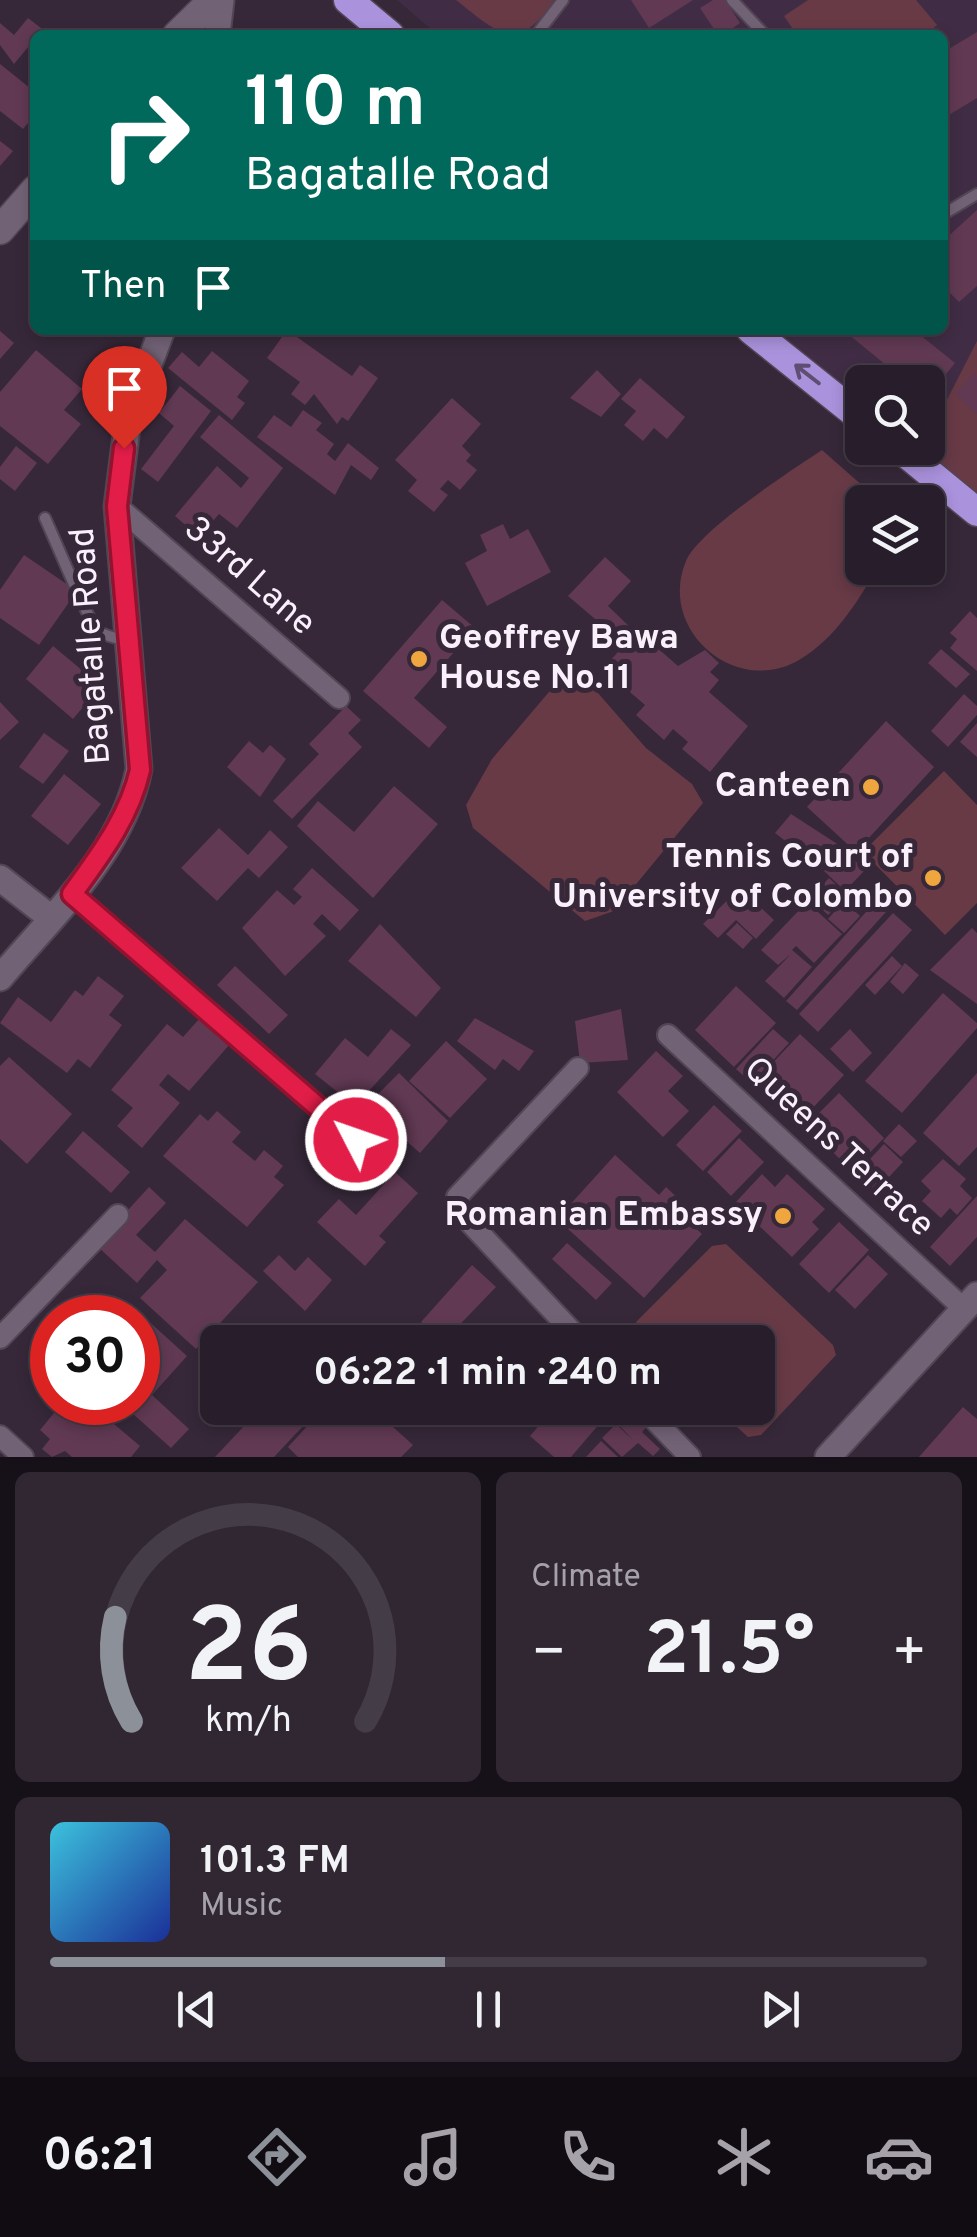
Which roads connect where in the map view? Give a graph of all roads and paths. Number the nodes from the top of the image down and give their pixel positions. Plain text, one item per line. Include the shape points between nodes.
1 (217, 0) edge
2 (348, 0) edge
3 (563, 0) edge
4 (732, 0) edge
5 (183, 30) edge
6 (218, 30) edge
7 (384, 30) edge
8 (540, 30) edge
9 (760, 30) edge
10 (977, 194) edge
11 (30, 196) edge
12 (948, 211) edge
13 (0, 230) edge
14 (160, 335) edge
15 (758, 335) edge
16 (845, 404) edge
17 (920, 465) edge
18 (117, 506) junction
19 (977, 512) edge
20 (45, 518) dead end
21 (128, 642) junction
22 (339, 698) dead end
23 (0, 878) edge
24 (72, 894) junction
25 (51, 918) junction
26 (0, 978) edge
27 (668, 1035) dead end
28 (578, 1068) dead end
29 (356, 1140) dead end
30 (118, 1215) dead end
31 (971, 1302) edge
32 (566, 1325) edge
33 (0, 1338) edge
34 (659, 1425) edge
35 (0, 1436) edge
36 (24, 1457) edge
37 (690, 1457) edge
38 (828, 1457) edge

1 - 5 main road
1 - 6 street
2 - 7 highway
3 - 8 lane
4 - 9 lane
10 - 12 lane
11 - 13 main road
14 - 18 street, Bagatalle Road via 128,420
16 -> 15 highway
17 - 19 highway
18 - 21 street, Bagatalle Road
18 - 22 street, 33rd Lane
20 - 21 lane via 88,620 100,633
21 - 24 street, Bagatalle Road via 140,770 115,834
23 - 25 street
24 - 25 street, Bagatalle Road
24 - 29 street
25 - 26 street, Bagatalle Road
27 - 31 street, Queens Terrace
28 - 32 street via 457,1196 458,1210
30 - 33 street
31 - 38 street
34 - 37 street
35 - 36 street

